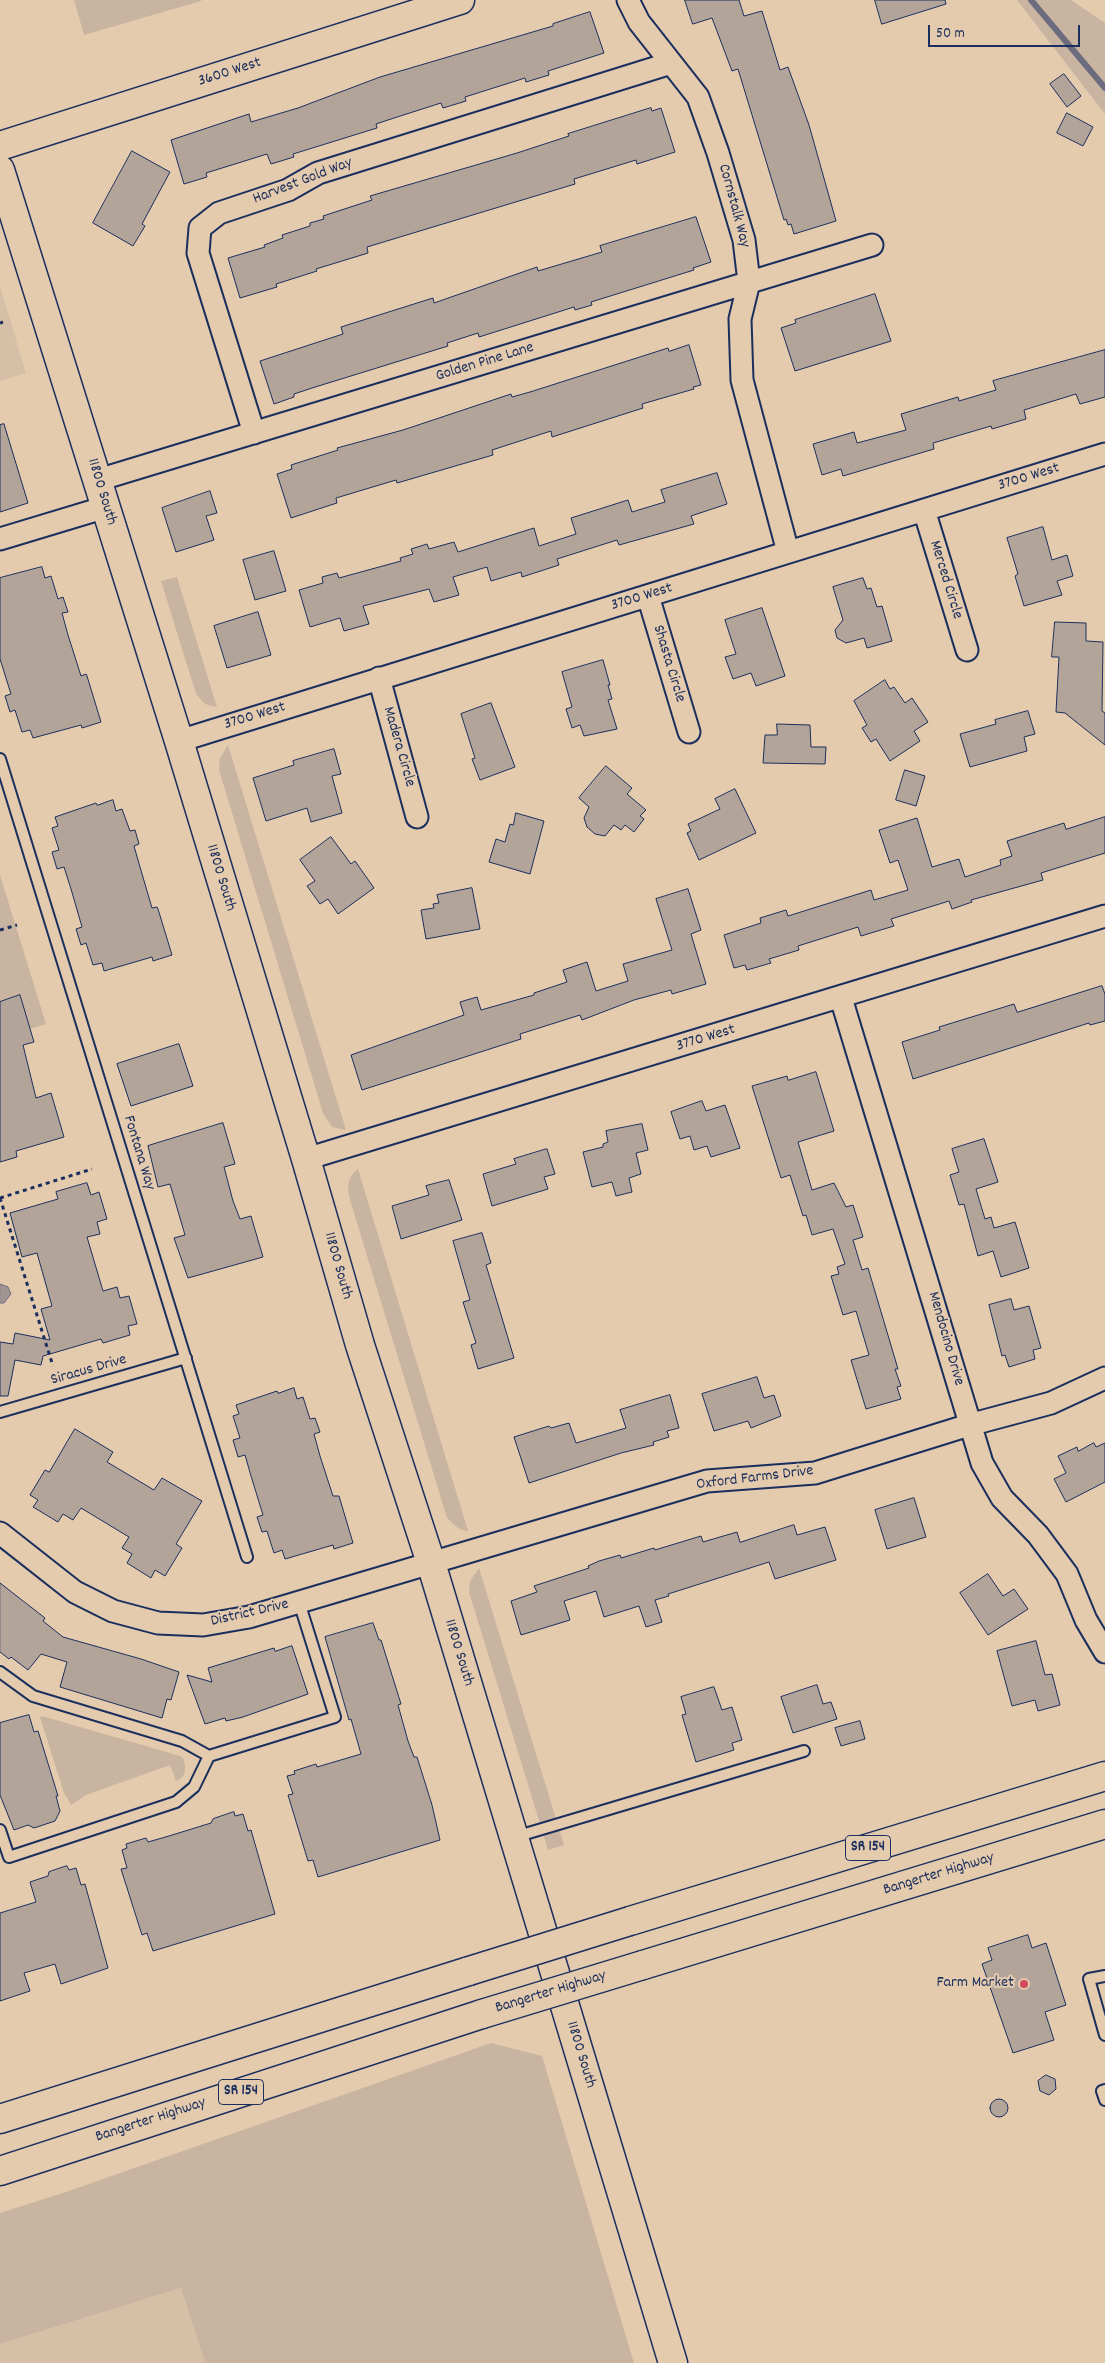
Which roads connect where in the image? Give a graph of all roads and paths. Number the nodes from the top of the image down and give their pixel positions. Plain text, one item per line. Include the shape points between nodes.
1 (460, 0) edge
2 (628, 0) edge
3 (672, 63) junction
4 (0, 146) edge
5 (0, 170) edge
6 (872, 245) dead end
7 (749, 282) junction
8 (254, 433) junction
9 (1105, 454) edge
10 (98, 480) junction
11 (106, 507) junction
12 (924, 510) junction
13 (0, 539) edge
14 (788, 552) junction
15 (648, 596) junction
16 (967, 650) dead end
17 (379, 678) junction
18 (689, 732) dead end
19 (179, 741) junction
20 (0, 759) edge
21 (417, 816) dead end
22 (1105, 916) edge
23 (17, 925) dead end
24 (0, 930) edge
25 (841, 998) junction
26 (306, 1159) junction
27 (92, 1169) dead end
28 (0, 1198) edge
29 (186, 1358) junction
30 (53, 1366) dead end
31 (1105, 1378) edge
32 (0, 1412) edge
33 (969, 1425) junction
34 (0, 1533) edge
35 (247, 1557) dead end
36 (431, 1563) junction
37 (299, 1602) junction
38 (1105, 1652) edge
39 (0, 1672) edge
40 (804, 1751) dead end
41 (210, 1756) junction
42 (1105, 1776) edge
43 (1105, 1824) edge
44 (0, 1830) edge
45 (514, 1837) junction
46 (1105, 1976) edge
47 (1105, 2035) edge
48 (1105, 2090) edge
49 (1105, 2100) edge
50 (0, 2119) edge
51 (0, 2171) edge
52 (673, 2363) edge

1 - 4 main road, 3600 West
2 - 3 street, Cornstalk Way via 639,22
3 - 7 street, Cornstalk Way via 698,97 715,143 744,240
3 - 8 street, Harvest Gold Way via 318,172 288,190 219,213 200,228 198,253
5 - 10 main road, 11800 South
6 - 7 street, Golden Pine Lane
7 - 8 street, Golden Pine Lane
7 - 14 street, Cornstalk Way via 740,319 742,380
8 - 10 street, Golden Pine Lane
9 - 12 street, 3700 West
10 - 11 main road, 11800 South
11 - 13 street
11 - 19 main road, 11800 South
12 - 14 street, 3700 West
12 - 16 street, Merced Circle
14 - 15 street, 3700 West
15 - 17 street, 3700 West
15 - 18 street, Shasta Circle
17 - 19 street, 3700 West
17 - 21 street, Madera Circle
19 - 26 main road, 11800 South
20 - 29 lane, Fontana Way
22 - 25 street, 3770 West
23 - 24 path
25 - 26 street, 3770 West
25 - 33 street, Mendocino Drive
26 - 36 main road, 11800 South via 360,1345
27 - 28 path
28 - 30 path
29 - 32 lane, Siracus Drive
29 - 35 lane, Fontana Way
31 - 33 street, Oxford Farms Drive via 1051,1403
33 - 36 street, Oxford Farms Drive via 815,1473 707,1481
33 - 38 street, Mendocino Drive via 982,1463 1002,1498 1038,1535 1067,1574 1086,1620
34 - 37 street, District Drive via 75,1592 113,1612 158,1623 203,1625 249,1617
36 - 37 street, District Drive
36 - 45 main road, 11800 South
37 - 41 lane via 335,1716
39 - 41 lane via 33,1696 182,1740
40 - 45 lane
41 - 44 lane via 194,1787 176,1802 8,1858
42 - 50 main road, SR 154, bridge
43 - 51 main road, Bangerter Highway / SR 154, bridge via 482,2014
45 - 52 main road, 11800 South
46 - 47 lane via 1089,1980
48 - 49 lane via 1102,2090

